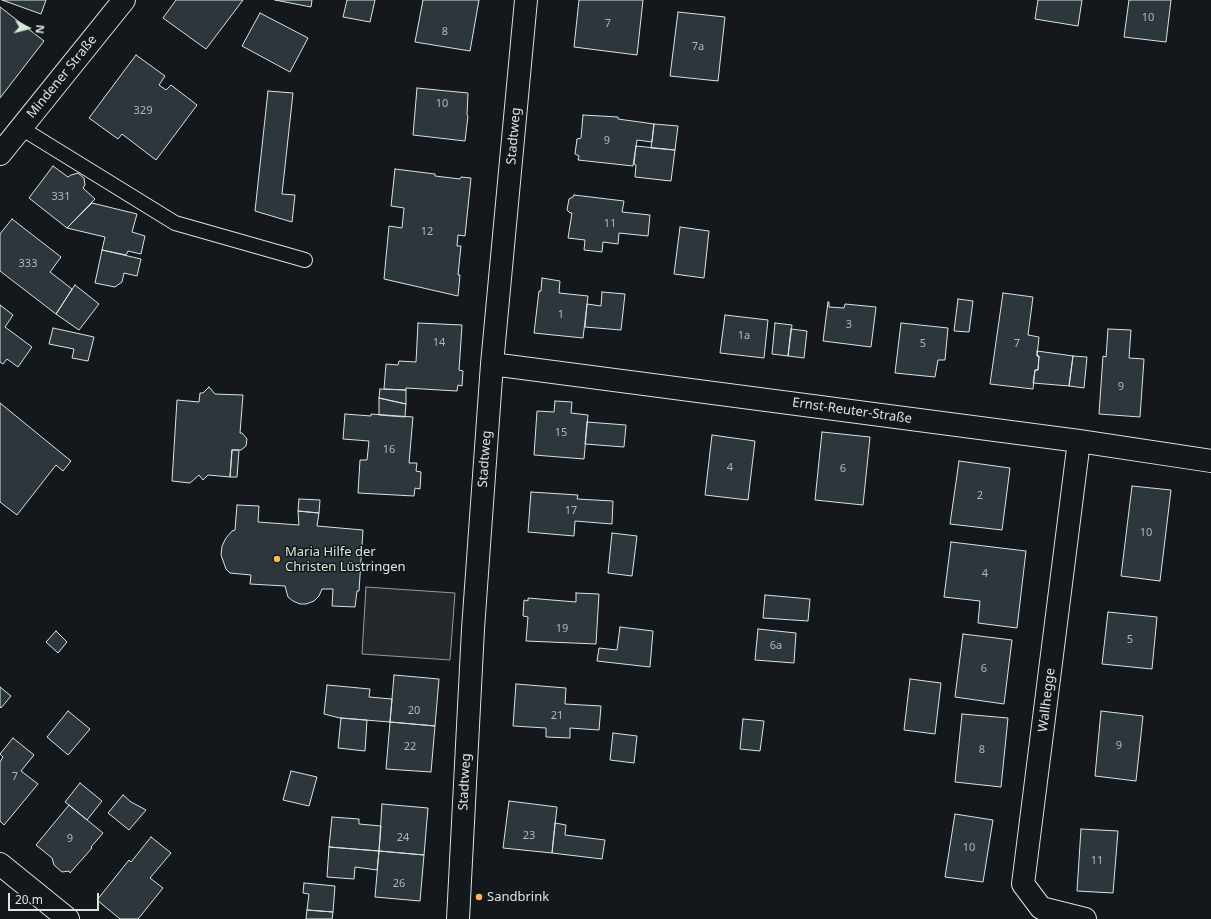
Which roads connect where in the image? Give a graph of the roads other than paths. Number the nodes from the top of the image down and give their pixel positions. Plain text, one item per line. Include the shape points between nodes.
1 (124, 0) edge
2 (526, 0) edge
3 (21, 128) junction
4 (0, 154) edge
5 (304, 260) dead end
6 (492, 364) junction
7 (1079, 441) junction
8 (1211, 461) edge
9 (0, 864) edge
10 (68, 919) edge
11 (458, 919) edge
12 (1085, 919) edge

1 - 3 street, Mindener Straße
2 - 6 street, Stadtweg
3 - 4 street, Mindener Straße
3 - 5 lane via 175,223
6 - 7 street, Ernst-Reuter-Straße
6 - 11 street, Stadtweg via 473,629
7 - 8 street, Ernst-Reuter-Straße
7 - 12 street, Wallhegge via 1023,884 1041,908
9 - 10 street

